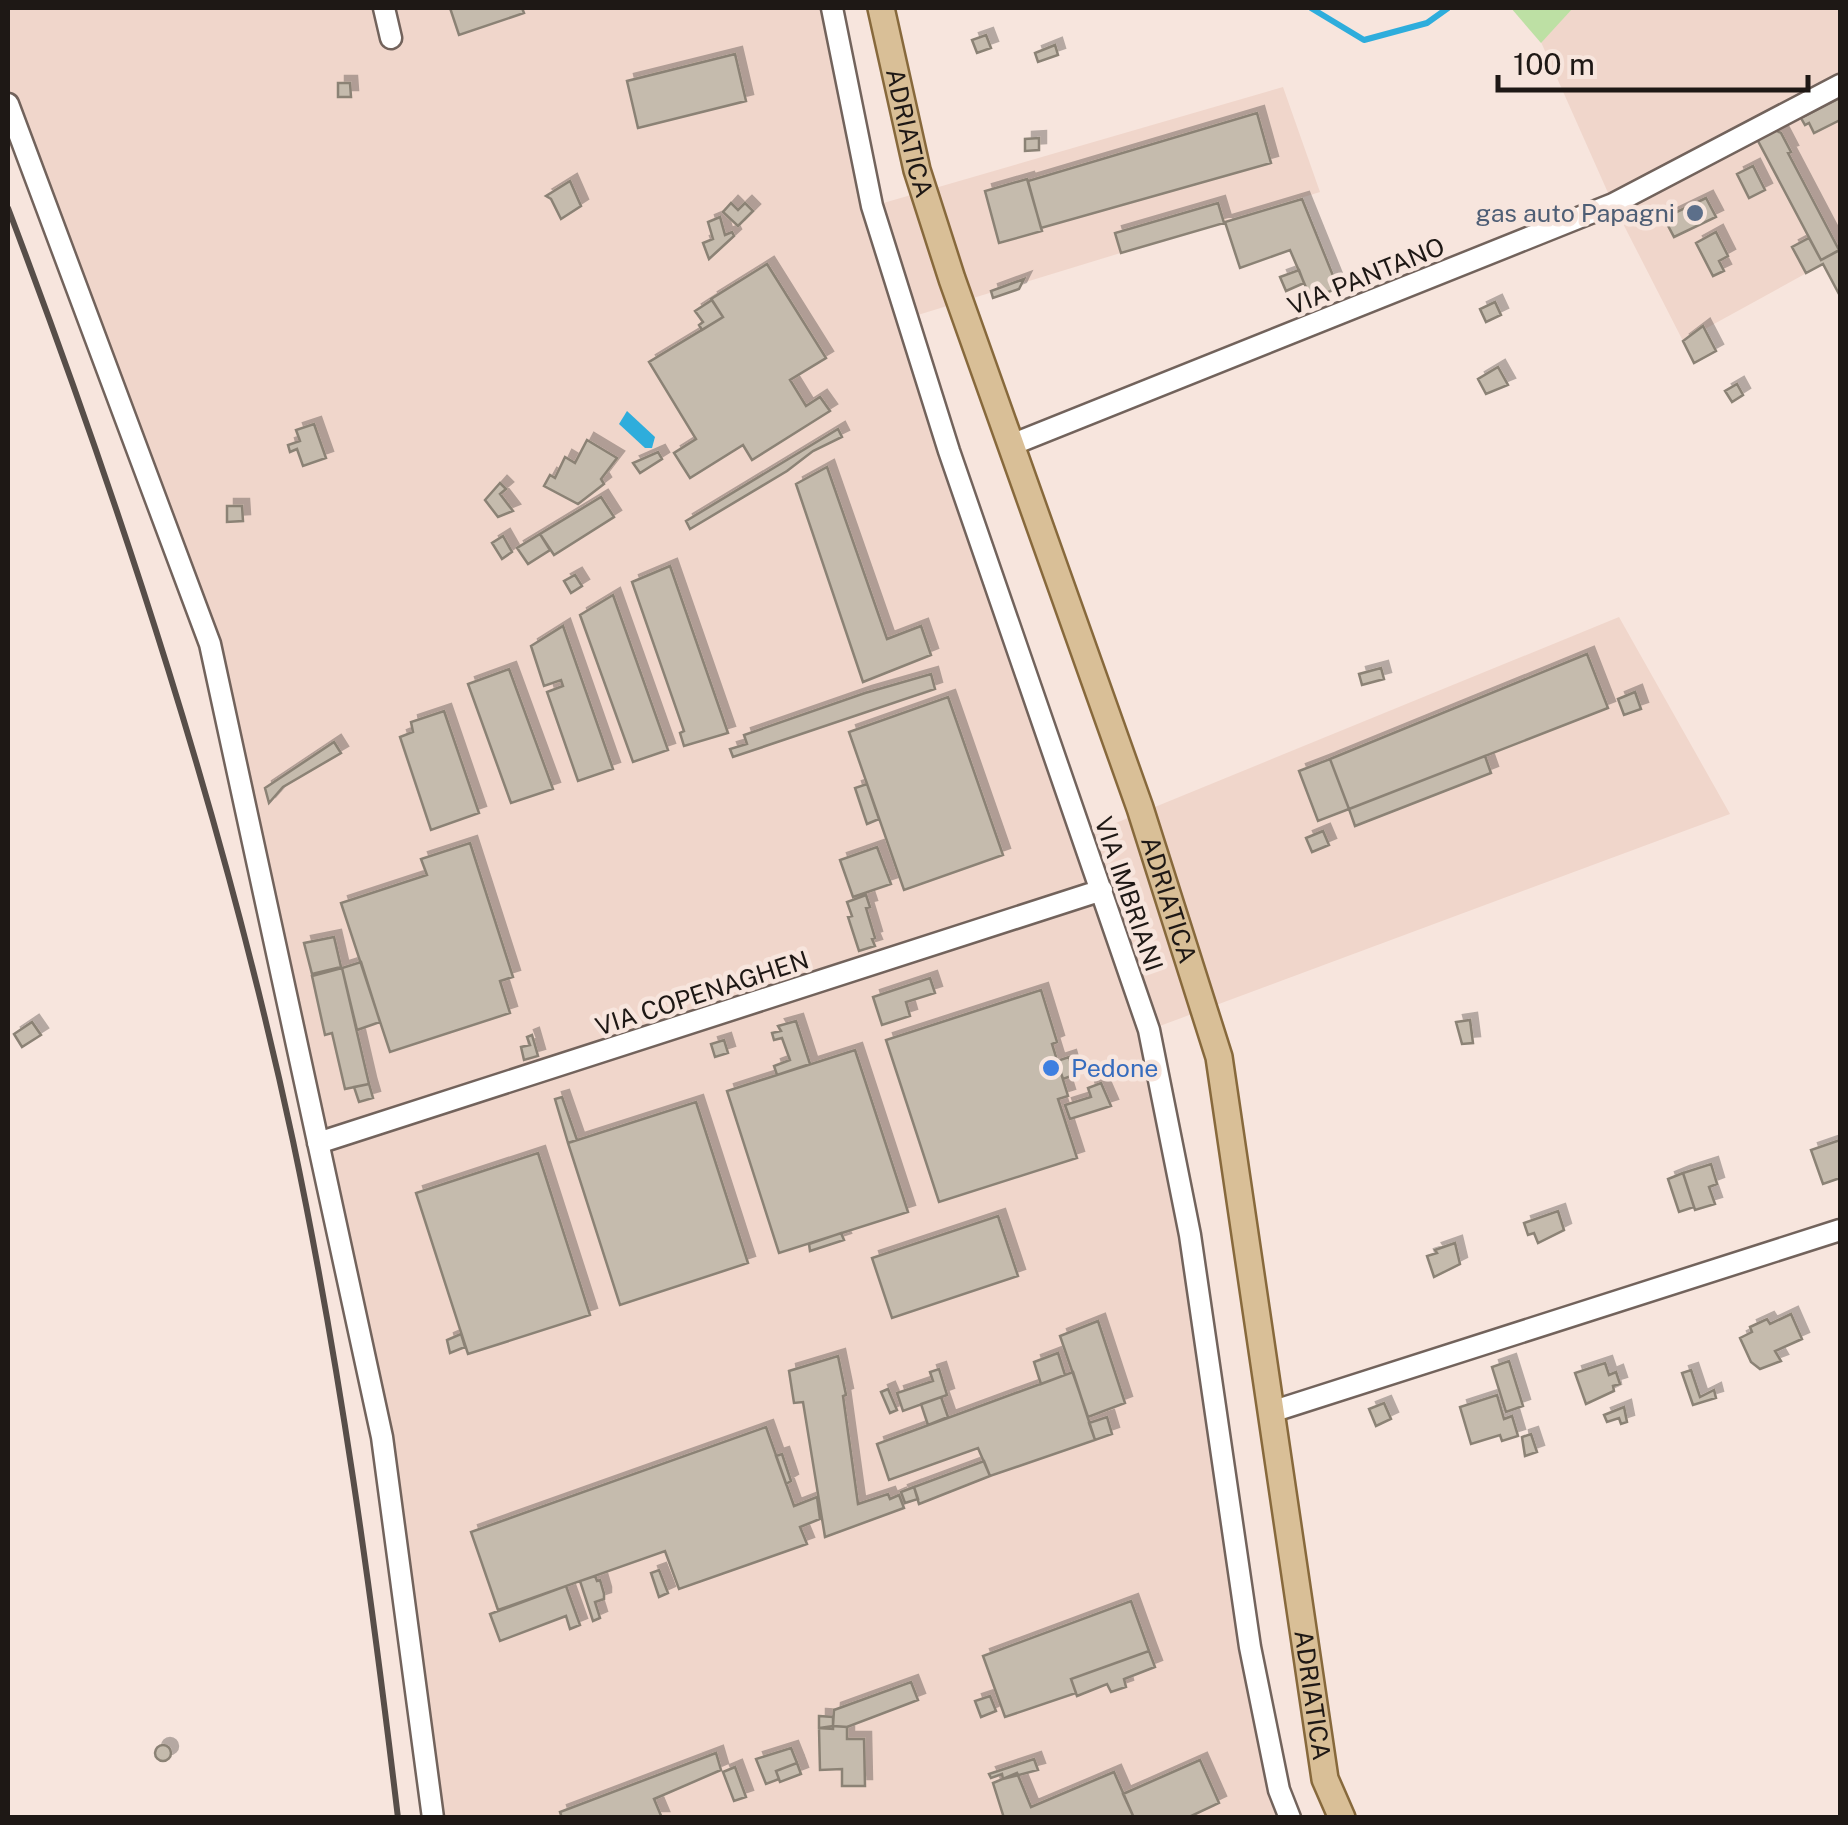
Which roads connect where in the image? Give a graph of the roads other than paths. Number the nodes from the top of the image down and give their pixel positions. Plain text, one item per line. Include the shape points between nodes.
1 (384, 8) edge
2 (832, 8) edge
3 (881, 8) edge
4 (391, 38) dead end
5 (1840, 85) edge
6 (8, 104) edge
7 (1011, 445) junction
8 (1102, 890) junction
9 (318, 1143) junction
10 (1840, 1230) edge
11 (1271, 1412) junction
12 (433, 1818) edge
13 (1290, 1818) edge
14 (1342, 1818) edge

1 - 4 street
2 - 8 street, VIA IMBRIANI via 872,206 948,451
3 - 7 main road, ADRIATICA via 917,170
5 - 7 street, VIA PANTANO via 1613,204
6 - 9 street via 210,644
7 - 11 main road, ADRIATICA via 1140,808 1219,1057
8 - 9 street, VIA COPENAGHEN
8 - 13 street, VIA IMBRIANI via 1148,1030 1190,1236 1250,1647 1278,1790
9 - 12 street via 382,1437
10 - 11 street
11 - 14 main road, ADRIATICA via 1325,1779

